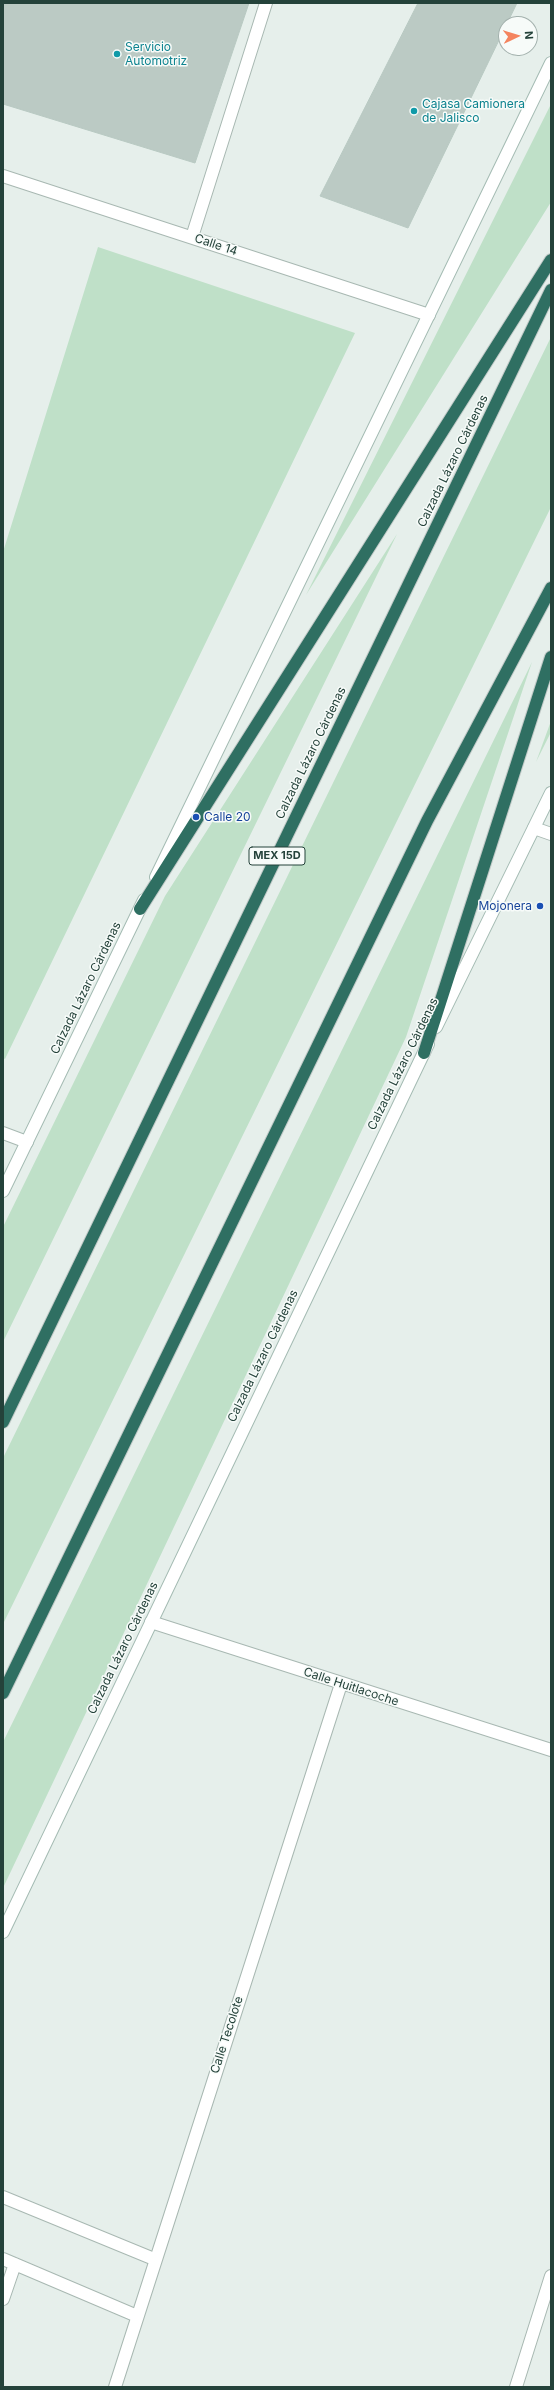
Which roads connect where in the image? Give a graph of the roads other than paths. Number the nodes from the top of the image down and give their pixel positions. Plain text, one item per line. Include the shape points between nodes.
1 (266, 3) edge
2 (551, 63) edge
3 (3, 176) edge
4 (192, 237) junction
5 (551, 260) edge
6 (551, 290) edge
7 (429, 315) junction
8 (551, 588) edge
9 (551, 657) edge
10 (551, 793) edge
11 (534, 828) junction
12 (551, 834) edge
13 (140, 909) junction
14 (424, 1053) junction
15 (3, 1133) edge
16 (27, 1142) junction
17 (3, 1191) edge
18 (3, 1422) edge
19 (151, 1622) junction
20 (341, 1684) junction
21 (3, 1693) edge
22 (551, 1750) edge
23 (3, 1932) edge
24 (3, 2196) edge
25 (3, 2259) edge
26 (154, 2259) junction
27 (15, 2264) junction
28 (551, 2276) edge
29 (3, 2298) edge
30 (136, 2316) junction
31 (115, 2387) edge
32 (516, 2387) edge

1 - 4 main road
2 - 7 main road, Calzada Lázaro Cárdenas
3 - 4 main road, Calle 14
4 - 7 main road, Calle 14
5 - 13 highway
6 - 18 highway, Calzada Lázaro Cárdenas / MEX 15D
7 - 13 main road, Calzada Lázaro Cárdenas
8 - 21 highway via 428,821
9 - 14 highway
10 - 11 main road, Calzada Lázaro Cárdenas
11 - 12 main road
11 - 14 main road, Calzada Lázaro Cárdenas
13 - 16 main road, Calzada Lázaro Cárdenas
14 - 19 main road, Calzada Lázaro Cárdenas
15 - 16 main road
16 - 17 main road, Calzada Lázaro Cárdenas
19 - 20 main road, Calle Huitlacoche
19 - 23 main road, Calzada Lázaro Cárdenas
20 - 22 main road, Calle Huitlacoche
20 - 26 main road, Calle Tecolote
24 - 26 main road
25 - 27 main road
26 - 30 main road, Calle Tecolote
27 - 29 main road
27 - 30 main road
28 - 32 main road
30 - 31 main road, Calle Tecolote

